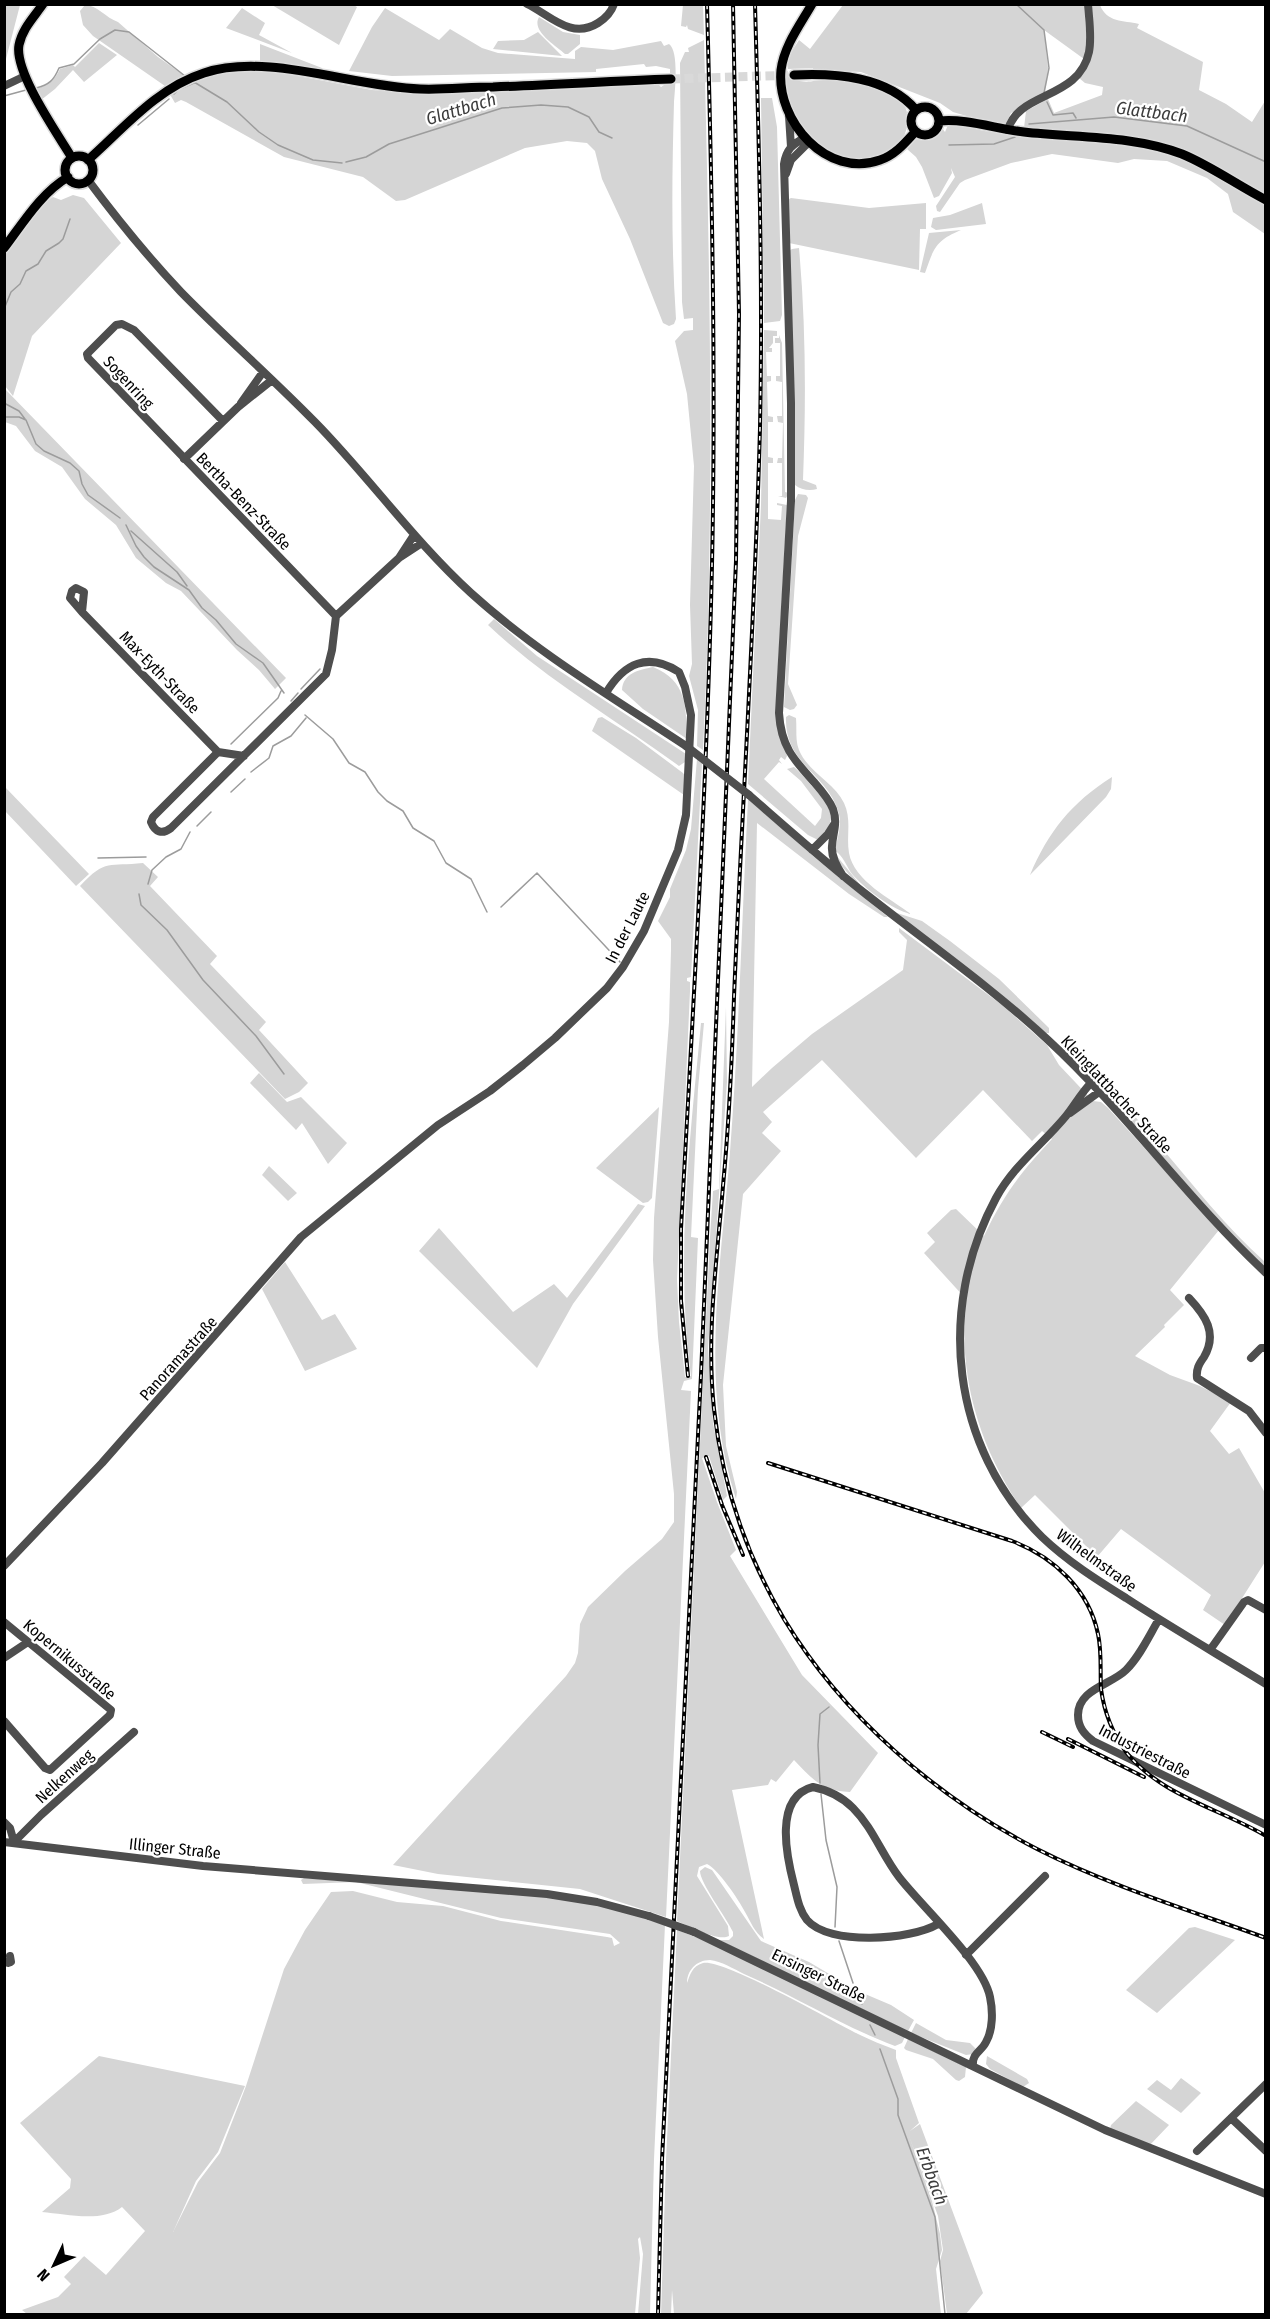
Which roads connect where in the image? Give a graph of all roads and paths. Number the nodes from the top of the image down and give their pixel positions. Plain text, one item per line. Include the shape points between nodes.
1 (43, 4) edge
2 (527, 4) edge
3 (614, 4) edge
4 (812, 4) edge
5 (1088, 4) edge
6 (794, 75) tunnel mouth
7 (671, 79) tunnel mouth
8 (30, 85) junction
9 (4, 86) edge
10 (916, 110) junction
11 (789, 116) junction
12 (939, 120) junction
13 (1008, 130) junction
14 (915, 132) junction
15 (807, 140) junction
16 (791, 147) junction
17 (72, 158) junction
18 (88, 160) junction
19 (68, 177) junction
20 (785, 178) junction
21 (88, 180) junction
22 (1266, 200) edge
23 (4, 248) edge
24 (264, 372) junction
25 (272, 381) junction
26 (238, 406) junction
27 (223, 421) junction
28 (184, 459) junction
29 (414, 534) junction
30 (422, 543) junction
31 (399, 558) junction
32 (82, 612) dead end
33 (336, 616) junction
34 (606, 693) junction
35 (218, 752) junction
36 (244, 756) junction
37 (835, 823) junction
38 (832, 842) junction
39 (814, 852) junction
40 (843, 876) junction
41 (1091, 1083) junction
42 (1099, 1092) junction
43 (1066, 1116) junction
44 (376, 1175) joint
45 (1266, 1273) edge
46 (1189, 1298) dead end
47 (1266, 1348) edge
48 (1251, 1358) dead end
49 (1263, 1421) edge
50 (1266, 1433) edge
51 (4, 1566) edge
52 (1266, 1610) edge
53 (1159, 1619) junction
54 (4, 1622) edge
55 (28, 1642) junction
56 (1210, 1650) junction
57 (4, 1658) edge
58 (1266, 1684) edge
59 (4, 1721) edge
60 (134, 1732) dead end
61 (4, 1822) edge
62 (1266, 1825) edge
63 (4, 1840) edge
64 (14, 1842) junction
65 (334, 1876) joint
66 (1045, 1876) dead end
67 (938, 1924) junction
68 (966, 1955) junction
69 (973, 2065) junction
70 (1264, 2087) edge
71 (1232, 2118) junction
72 (1197, 2151) dead end
73 (1266, 2151) edge
74 (1266, 2194) edge

1 - 8 main road via 19,43 19,59
2 - 3 street via 565,27 579,29 595,25
4 - 11 main road via 782,63 781,88
5 - 13 street via 1090,48 1083,68 1066,86 1016,112
6 - 10 main road via 861,80 898,94
7 - 18 main road via 419,89 258,66 227,68 188,78 157,97
8 - 9 street
8 - 17 main road
10 - 12 main road via 930,108
10 - 14 main road via 911,120
11 - 15 main road
11 - 16 street
12 - 13 main road
12 - 14 main road via 932,133
13 - 22 main road via 1164,148
14 - 15 main road via 896,152 869,163 835,158
15 - 16 street
15 - 20 street via 791,160
16 - 20 street via 785,156
17 - 18 main road via 82,156
17 - 19 main road via 66,167
18 - 21 main road via 93,172
19 - 21 main road via 78,184
19 - 23 main road via 42,199
20 - 37 street via 791,501 780,723 789,752 827,798
21 - 24 street, Kleinglattbacher Straße via 149,257
24 - 25 street, Kleinglattbacher Straße
24 - 26 street, Bertha-Benz-Straße
25 - 26 street, Bertha-Benz-Straße
25 - 29 street, Kleinglattbacher Straße via 343,451
26 - 27 street, Bertha-Benz-Straße
27 - 28 street, Bertha-Benz-Straße
27 - 28 street, Sogenring via 134,330 116,325 87,354 88,358
28 - 33 street, Bertha-Benz-Straße
29 - 30 street, Kleinglattbacher Straße
29 - 31 street
30 - 31 street
30 - 34 street, Kleinglattbacher Straße via 492,612
31 - 33 street
32 - 35 street, Max-Eyth-Straße
33 - 36 street via 327,674
34 - 39 street, Kleinglattbacher Straße, bridge via 686,746
34 - 44 street, In der Laute via 633,666 650,661 661,663 679,672 691,715 684,824 678,850 644,931 607,988 555,1038
35 - 36 street
35 - 36 street via 153,817 153,828 166,832
37 - 38 street
37 - 39 street
38 - 39 street
38 - 40 street via 833,857
39 - 40 street, Kleinglattbacher Straße
40 - 41 street, Kleinglattbacher Straße via 1005,1001
41 - 42 street, Kleinglattbacher Straße
41 - 43 street, Wilhelmstraße
42 - 43 street, Wilhelmstraße
42 - 45 street, Kleinglattbacher Straße via 1191,1197
43 - 53 street, Wilhelmstraße via 1009,1177 989,1211 974,1249 960,1316 965,1393 991,1469 1014,1505 1061,1553
44 - 51 street, Panoramastraße via 301,1238
46 - 49 street via 1206,1318 1210,1333 1210,1344 1196,1372 1197,1378
47 - 48 street
49 - 50 street
52 - 56 street via 1248,1600 1244,1602
53 - 56 street, Wilhelmstraße
53 - 62 street, Industriestraße via 1125,1671 1080,1702 1080,1727 1094,1742
54 - 55 street, Kopernikusstraße
55 - 57 street
55 - 59 street, Kopernikusstraße via 111,1713 50,1770
56 - 58 street, Wilhelmstraße
60 - 64 street, Nelkenweg
61 - 64 street
63 - 64 street, Illinger Straße
64 - 65 street, Illinger Straße via 204,1866
65 - 69 street, Ensinger Straße, bridge via 546,1894 649,1916 694,1932
66 - 68 street
67 - 67 street via 844,1800 817,1788 808,1788 798,1797 790,1809 785,1831 794,1887 808,1922 822,1930 866,1937 921,1933
67 - 68 street
68 - 69 street via 990,1997 990,2030
69 - 74 street, Ensinger Straße via 1105,2130
70 - 71 street
71 - 72 street
71 - 73 street

